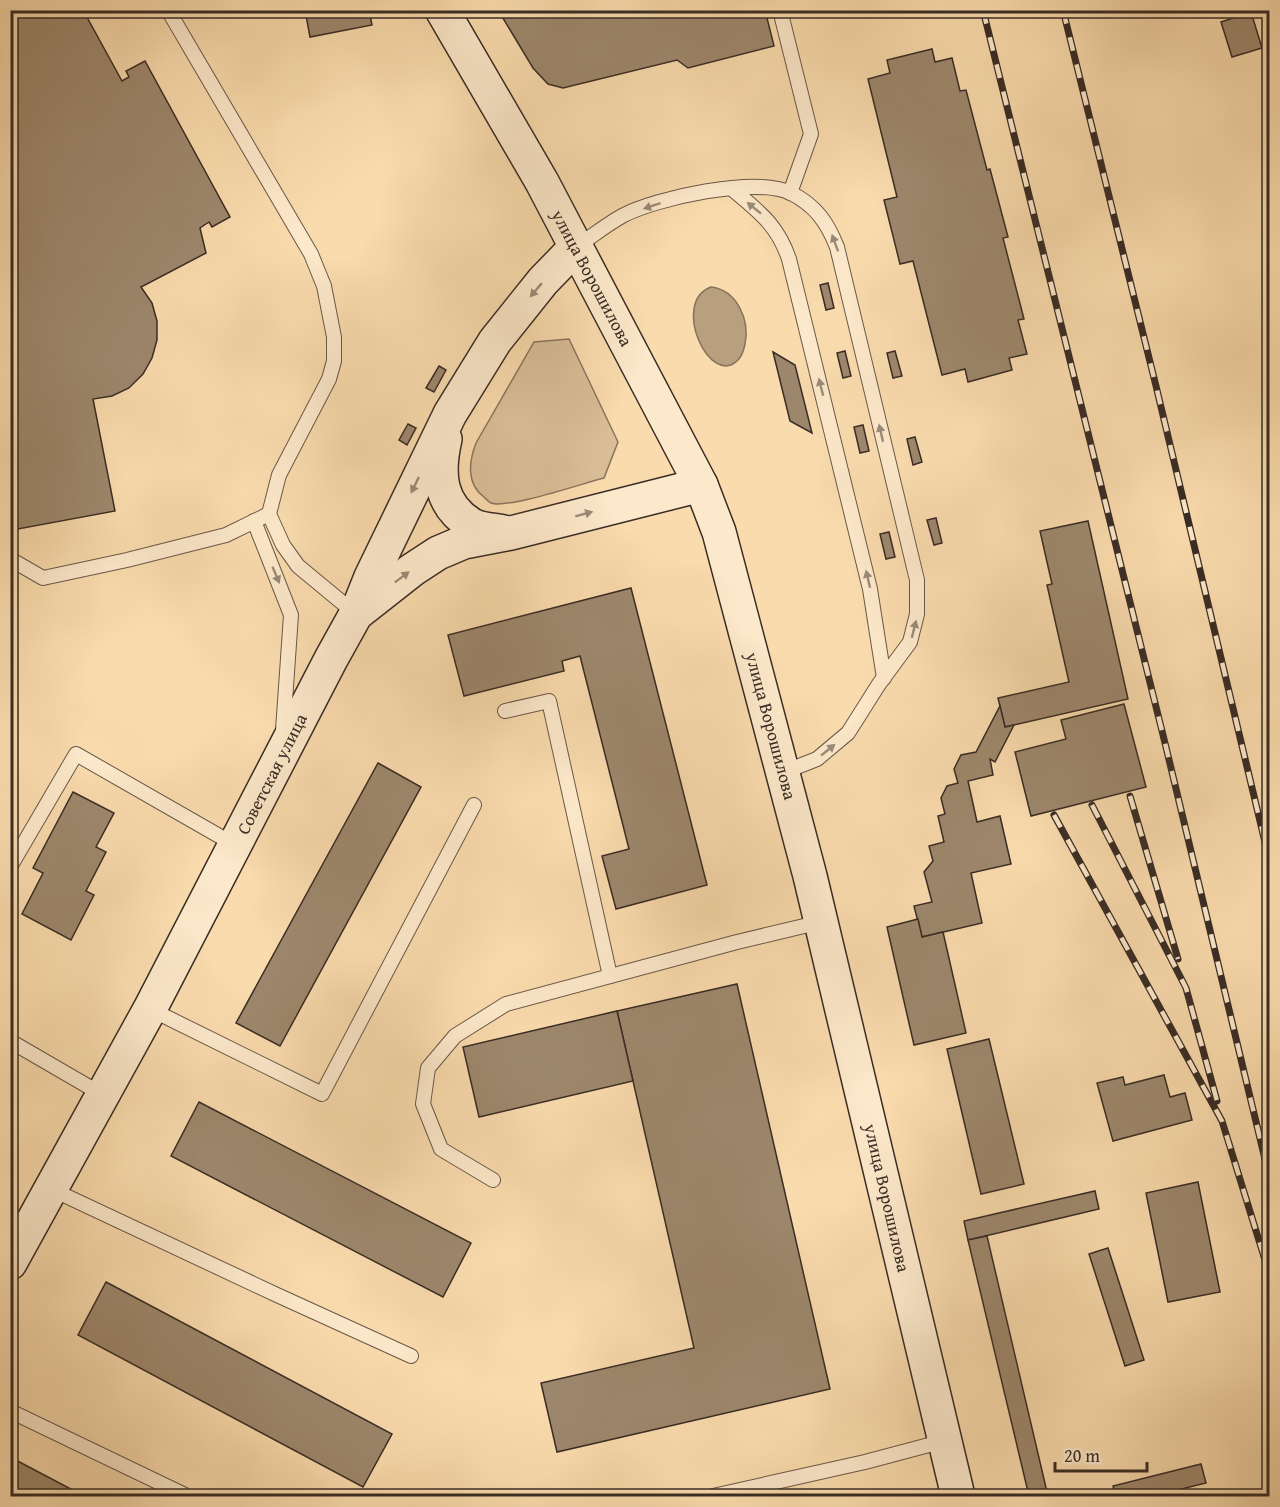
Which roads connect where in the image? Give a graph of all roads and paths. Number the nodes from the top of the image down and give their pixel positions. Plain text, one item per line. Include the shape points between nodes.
1 (168, 10) edge
2 (442, 10) edge
3 (780, 10) edge
4 (732, 189) junction
5 (790, 193) junction
6 (576, 247) junction
7 (450, 414) junction
8 (701, 485) junction
9 (269, 514) junction
10 (254, 521) junction
11 (511, 533) junction
12 (10, 559) edge
13 (356, 614) junction
14 (884, 678) junction
15 (505, 711) dead end
16 (280, 757) junction
17 (784, 772) junction
18 (474, 805) dead end
19 (235, 845) junction
20 (10, 867) edge
21 (821, 922) junction
22 (610, 976) junction
23 (150, 1009) junction
24 (10, 1041) edge
25 (103, 1095) junction
26 (493, 1180) dead end
27 (51, 1189) junction
28 (10, 1263) edge
29 (411, 1356) dead end
30 (10, 1411) edge
31 (944, 1441) junction
32 (187, 1497) edge
33 (713, 1497) edge
34 (958, 1497) edge

1 - 9 lane via 311,254 330,315 334,361 279,475
2 - 6 street, улица Ворошилова
3 - 5 lane via 811,134
4 - 5 lane via 767,187
4 -> 6 lane via 693,194 622,216
14 -> 4 lane via 866,570 789,259 783,242 766,218
14 -> 5 lane via 910,642 917,614 917,580 837,247 829,225 818,212
6 -> 7 street via 495,341
6 - 8 street, улица Ворошилова
7 - 11 street via 440,461 442,489 455,510 474,526
7 -> 13 street
11 -> 8 street, Советская улица
8 - 17 street, улица Ворошилова via 719,532
9 - 10 lane
9 - 13 lane via 297,566
10 - 12 lane via 226,535 43,578
10 -> 16 lane via 291,615
13 -> 11 street, Советская улица via 438,553 464,542
13 - 16 street, Советская улица
17 -> 14 lane via 817,759 848,733
15 - 22 lane via 549,701
16 - 19 street, Советская улица
17 - 21 street, улица Ворошилова
18 - 23 lane via 322,1094
19 - 20 lane via 76,754
19 - 23 street, Советская улица
21 - 22 lane
21 - 31 street, улица Ворошилова
22 - 26 lane via 506,1004 455,1036 428,1068 423,1104 441,1149
23 - 25 street, Советская улица
24 - 25 lane
25 - 27 street, Советская улица
27 - 28 street, Советская улица
27 - 29 lane
30 - 32 lane
31 - 33 lane
31 - 34 street, улица Ворошилова

